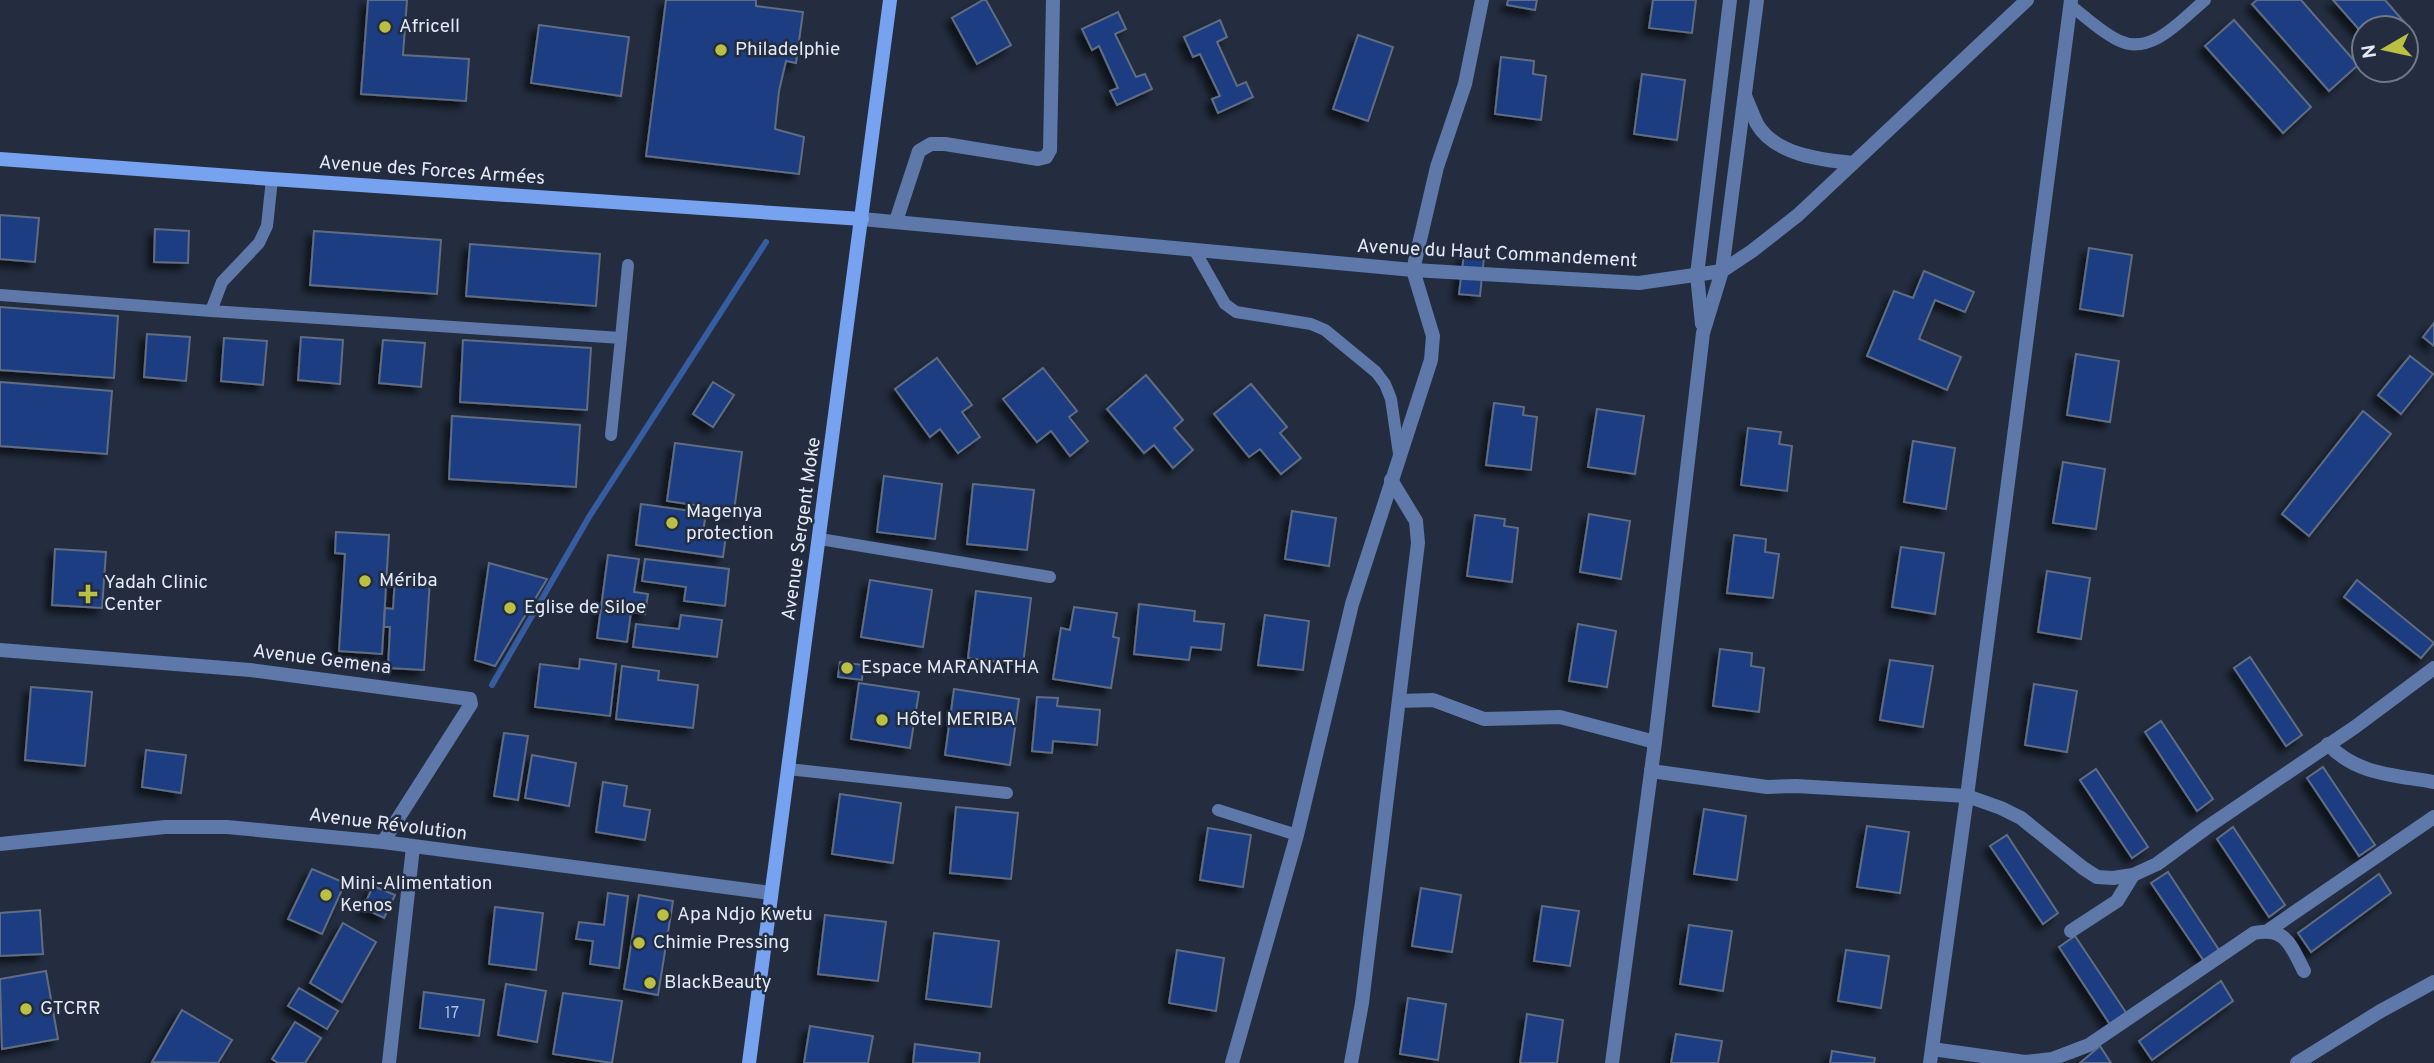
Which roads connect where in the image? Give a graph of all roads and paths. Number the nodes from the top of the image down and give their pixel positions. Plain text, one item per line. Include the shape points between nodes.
1 (890, 0) edge
2 (1054, 0) edge
3 (1482, 0) edge
4 (1730, 0) edge
5 (1757, 0) edge
6 (2027, 0) edge
7 (2205, 0) edge
8 (2071, 3) edge
9 (1746, 98) junction
10 (0, 159) edge
11 (1853, 163) junction
12 (272, 179) junction
13 (862, 219) junction
14 (895, 221) junction
15 (1195, 251) junction
16 (628, 265) dead end
17 (1413, 270) junction
18 (1723, 271) junction
19 (1698, 275) junction
20 (0, 295) edge
21 (211, 311) junction
22 (1703, 333) junction
23 (621, 338) junction
24 (611, 435) dead end
25 (1399, 454) junction
26 (1391, 480) junction
27 (820, 539) junction
28 (1050, 577) dead end
29 (0, 650) edge
30 (2434, 668) edge
31 (1399, 701) junction
32 (1655, 742) junction
33 (2328, 744) junction
34 (788, 769) junction
35 (1651, 771) junction
36 (2434, 782) edge
37 (1007, 793) dead end
38 (1967, 796) junction
39 (1218, 810) dead end
40 (2434, 817) edge
41 (1297, 835) junction
42 (383, 842) junction
43 (0, 844) edge
44 (413, 847) junction
45 (2133, 874) junction
46 (771, 893) junction
47 (2269, 930) junction
48 (2071, 931) dead end
49 (2304, 971) dead end
50 (2434, 982) edge
51 (1931, 1056) edge
52 (388, 1063) edge
53 (749, 1063) edge
54 (1232, 1063) edge
55 (1351, 1063) edge
56 (1612, 1063) edge
57 (2297, 1063) edge

1 - 13 main road, Avenue Sergent Moke
2 - 14 street via 1050,150 1046,157 932,144 919,150
3 - 17 street via 1465,84 1435,176
4 - 19 street
5 - 9 street
6 - 11 street, Avenue du Haut Commandement
7 - 8 lane via 2157,39 2133,45 2120,41
8 - 38 street
9 - 11 street via 1758,127 1788,149 1813,159
9 - 18 street
10 - 12 main road, Avenue des Forces Armées
11 - 18 street, Avenue du Haut Commandement via 1798,215
12 - 13 main road, Avenue des Forces Armées
12 - 21 lane via 267,226 259,243 222,282
13 - 14 street, Avenue du Haut Commandement
13 - 27 main road, Avenue Sergent Moke
14 - 15 street, Avenue du Haut Commandement
15 - 17 street, Avenue du Haut Commandement
15 - 25 lane via 1225,304 1236,312 1325,330 1376,372 1391,400
16 - 23 lane
17 - 19 street, Avenue du Haut Commandement via 1639,283
17 - 25 street via 1433,336 1431,360
18 - 19 street, Avenue du Haut Commandement
18 - 22 street
19 - 22 street
20 - 21 lane
21 - 23 lane
22 - 32 street
23 - 24 lane
25 - 26 street
26 - 31 street via 1418,532
26 - 41 street via 1352,604
27 - 28 lane
27 - 34 main road, Avenue Sergent Moke
29 - 42 street, Avenue Gemena via 250,670 470,699
30 - 33 street
31 - 32 street via 1433,700 1484,719 1560,716
31 - 55 street
32 - 35 street
33 - 36 street via 2365,770
33 - 45 street via 2157,864
34 - 37 lane
34 - 46 main road, Avenue Sergent Moke
35 - 38 street via 1767,787
35 - 56 street
38 - 45 street via 2021,818 2097,877
38 - 51 street
39 - 41 lane
40 - 47 street
41 - 54 street
42 - 43 street, Avenue Révolution via 198,825
42 - 44 street, Avenue Révolution
44 - 46 street, Avenue Révolution
44 - 52 street
45 - 48 street via 2117,901
46 - 53 main road, Avenue Sergent Moke
47 - 49 street via 2281,934
47 - 51 street via 2254,933 2089,1045 2052,1059 2025,1062
50 - 57 street

